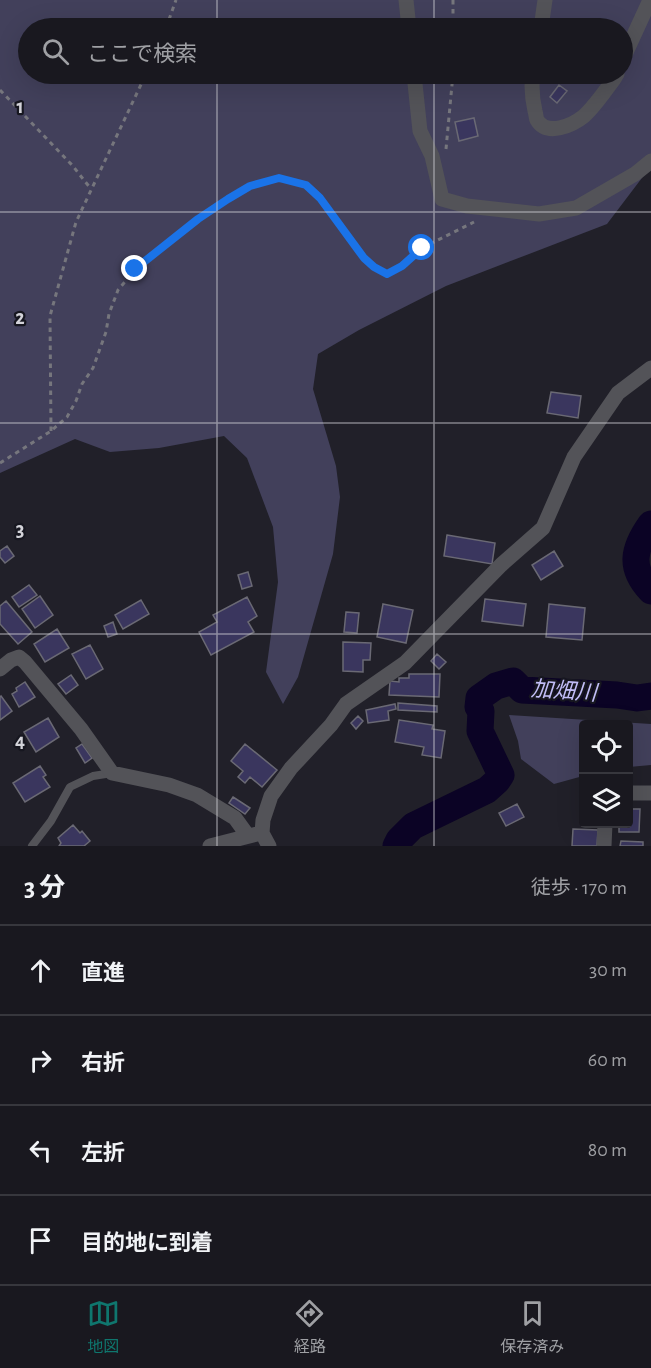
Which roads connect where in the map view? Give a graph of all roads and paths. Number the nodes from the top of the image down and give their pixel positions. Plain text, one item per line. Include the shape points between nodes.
1 (176, 0) edge
2 (406, 0) edge
3 (453, 0) edge
4 (545, 0) edge
5 (650, 0) edge
6 (169, 18) edge
7 (408, 18) edge
8 (453, 18) edge
9 (542, 18) edge
10 (633, 37) edge
11 (141, 84) edge
12 (415, 84) edge
13 (452, 84) edge
14 (531, 84) edge
15 (610, 84) edge
16 (0, 90) edge
17 (446, 153) dead end
18 (651, 161) edge
19 (91, 189) junction
20 (498, 209) junction
21 (651, 368) edge
22 (51, 431) junction
23 (0, 463) edge
24 (0, 669) edge
25 (112, 773) junction
26 (633, 793) edge
27 (651, 793) edge
28 (605, 828) edge
29 (260, 838) edge
30 (32, 846) edge
31 (210, 846) edge
32 (604, 846) edge

1 - 6 path
2 - 7 street
3 - 8 path
4 - 9 street
5 - 10 street
11 - 19 path
12 - 20 street via 420,130 432,156 442,199
13 - 17 path
14 - 15 street via 537,121 546,128 558,128 585,114
16 - 19 path
18 - 20 street via 576,208 539,214
19 - 22 path via 76,222 50,316
20 - 22 path via 422,248 387,274 364,258 306,185 279,178 250,186 198,219 135,269 118,290 93,368 76,401 67,417
21 - 29 street via 618,393 574,457 543,528 405,663 346,704 291,768 271,796
22 - 23 path
24 - 25 street via 19,657 26,662
25 - 29 street via 170,784 197,795
25 - 30 lane via 93,776 70,787
26 - 27 street
28 - 32 street
29 - 31 street

